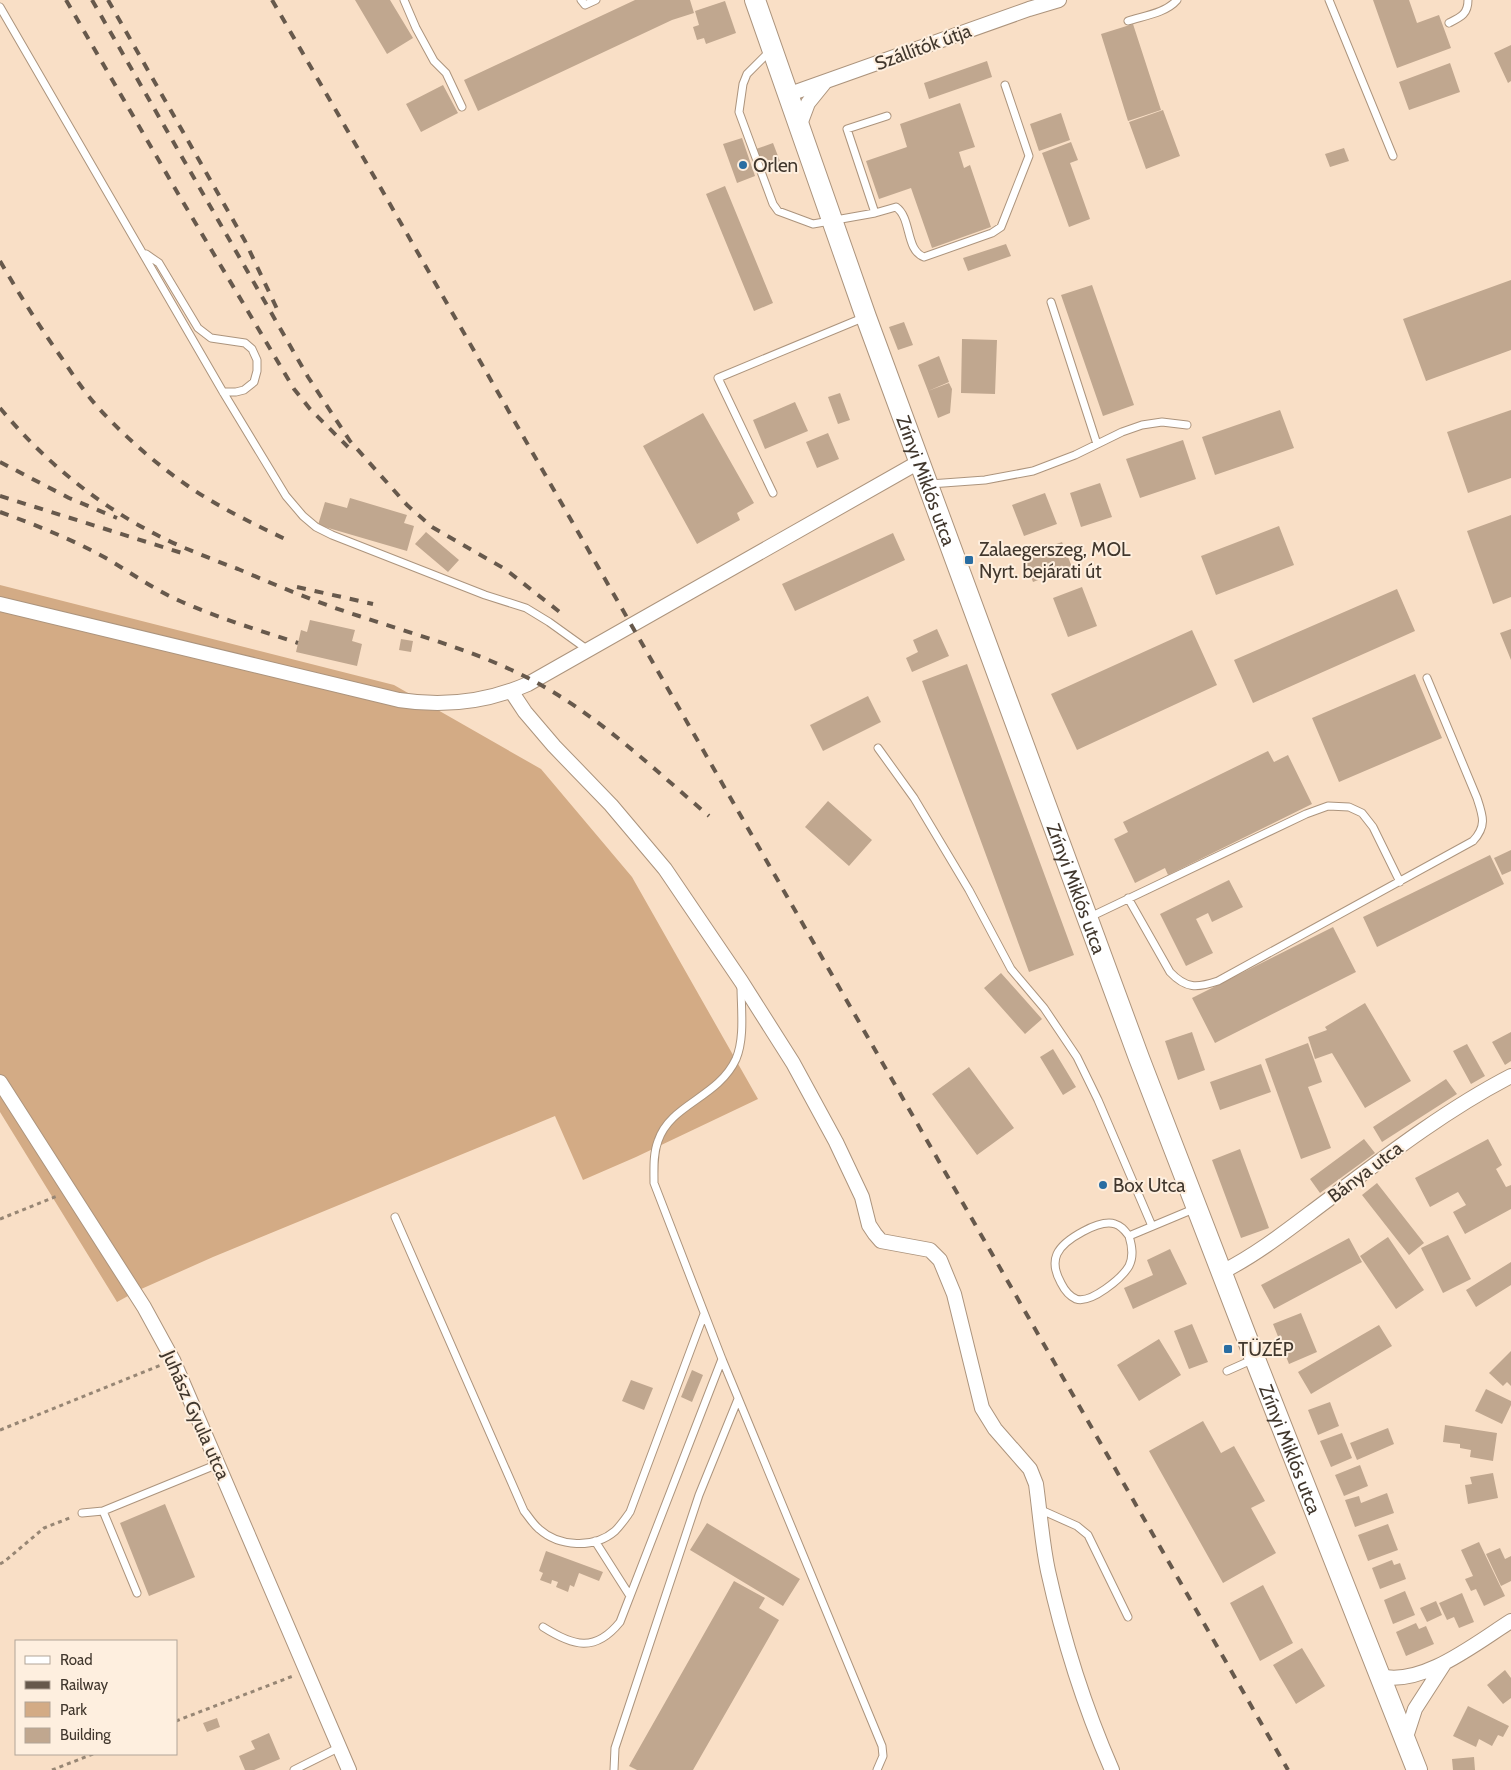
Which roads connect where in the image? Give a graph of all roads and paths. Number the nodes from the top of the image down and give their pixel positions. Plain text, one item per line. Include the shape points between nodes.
1 (404, 0) edge
2 (581, 0) edge
3 (596, 0) edge
4 (755, 0) edge
5 (1059, 0) edge
6 (1176, 0) edge
7 (1329, 0) edge
8 (1468, 0) edge
9 (1028, 5) edge
10 (0, 7) edge
11 (1128, 21) dead end
12 (1449, 23) dead end
13 (771, 50) junction
14 (825, 82) junction
15 (1005, 85) dead end
16 (787, 95) junction
17 (462, 107) dead end
18 (887, 116) dead end
19 (799, 127) junction
20 (1394, 156) dead end
21 (875, 213) junction
22 (833, 220) junction
23 (143, 252) junction
24 (1051, 302) dead end
25 (866, 317) junction
26 (223, 392) junction
27 (1187, 425) dead end
28 (1097, 444) junction
29 (918, 462) junction
30 (927, 485) junction
31 (774, 493) dead end
32 (0, 604) edge
33 (588, 650) junction
34 (1427, 678) dead end
35 (511, 691) junction
36 (878, 748) dead end
37 (1400, 882) junction
38 (1128, 898) junction
39 (1087, 918) junction
40 (741, 981) junction
41 (1511, 1076) edge
42 (0, 1082) edge
43 (69, 1191) junction
44 (1196, 1208) junction
45 (395, 1217) dead end
46 (0, 1219) edge
47 (1152, 1226) junction
48 (1129, 1236) junction
49 (1222, 1272) junction
50 (704, 1314) junction
51 (722, 1359) junction
52 (1255, 1359) junction
53 (173, 1360) junction
54 (1227, 1371) dead end
55 (738, 1399) junction
56 (0, 1430) edge
57 (218, 1464) junction
58 (1039, 1509) junction
59 (103, 1511) junction
60 (82, 1513) joint
61 (595, 1541) junction
62 (0, 1564) edge
63 (137, 1593) dead end
64 (630, 1596) junction
65 (1128, 1617) dead end
66 (1511, 1622) edge
67 (543, 1627) dead end
68 (1445, 1662) junction
69 (308, 1670) junction
70 (1380, 1676) junction
71 (178, 1720) edge
72 (1405, 1740) junction
73 (340, 1748) junction
74 (90, 1755) edge
75 (52, 1770) edge
76 (294, 1770) edge
77 (349, 1770) edge
78 (614, 1770) edge
79 (877, 1770) edge
80 (1112, 1770) edge
81 (1417, 1770) edge

1 - 17 lane via 416,28 434,61 446,73
2 - 3 lane via 585,5
4 - 13 main road, Zrínyi Miklós utca
5 - 9 street, Szállítók útja
6 - 11 lane via 1165,9
7 - 20 lane
8 - 12 lane via 1463,16
9 - 14 street, Szállítók útja
10 - 23 lane
13 - 16 main road, Zrínyi Miklós utca
13 - 22 lane via 747,74 739,112 772,204 778,211 813,224
14 - 16 street, Szállítók útja
14 - 19 street via 808,103
15 - 21 lane via 1029,156 1001,226 992,233 924,257 918,255 900,210 892,207
16 - 19 main road, Zrínyi Miklós utca
18 - 21 lane via 847,130
19 - 22 main road, Zrínyi Miklós utca
21 - 22 lane
22 - 25 main road, Zrínyi Miklós utca
23 - 26 lane
23 - 26 lane via 159,263 198,328 211,338 245,343 252,349 257,360 254,382 244,390
24 - 28 lane
25 - 29 main road, Zrínyi Miklós utca
25 - 31 lane via 718,378
26 - 33 lane via 286,496 316,527 485,595 526,608
27 - 28 lane via 1162,422 1142,425
28 - 30 lane via 1033,471 985,480
29 - 30 main road, Zrínyi Miklós utca
29 - 33 street
30 - 39 main road, Zrínyi Miklós utca
32 - 35 street via 399,700 463,702
33 - 35 street
34 - 37 lane via 1477,798 1483,822 1481,833 1473,841
35 - 40 street via 554,746 611,805 665,870
36 - 47 lane via 914,798 1011,969 1044,1008 1077,1058
37 - 38 lane via 1373,827 1362,812 1349,807 1328,806
37 - 38 lane via 1218,982 1192,987 1179,982 1170,972
38 - 39 lane
39 - 44 main road, Zrínyi Miklós utca
40 - 50 lane via 742,1035 736,1058 724,1079 676,1114 664,1127 655,1154 654,1183
40 - 58 street via 793,1063 836,1142 875,1234 881,1241 930,1250 940,1260 954,1294 982,1408 994,1429 1030,1469 1036,1484
41 - 49 street, Bánya utca via 1403,1143 1242,1262
42 - 43 street, Juhász Gyula utca
43 - 46 path
43 - 53 street, Juhász Gyula utca via 144,1307
44 - 47 lane
44 - 49 main road, Zrínyi Miklós utca
45 - 61 lane via 524,1511 550,1537 574,1543
47 - 48 lane
48 - 48 lane via 1122,1227 1108,1222 1083,1232 1061,1247 1055,1261 1056,1270 1070,1295 1079,1300 1092,1298 1124,1273 1132,1257
49 - 52 main road, Zrínyi Miklós utca
50 - 51 lane
50 - 61 lane via 630,1512 614,1531
51 - 55 lane
51 - 64 lane
52 - 54 lane
52 - 70 main road, Zrínyi Miklós utca
53 - 56 path
53 - 57 street, Juhász Gyula utca
55 - 78 lane via 699,1495 616,1748
55 - 79 lane via 882,1746 883,1756
57 - 59 lane
57 - 69 street, Juhász Gyula utca
58 - 65 lane via 1077,1526 1088,1535
58 - 80 street via 1048,1572 1077,1679
59 - 60 lane
59 - 63 lane
60 - 62 path via 44,1528
61 - 64 lane
64 - 67 lane via 620,1622 592,1643 573,1643
66 - 68 street
68 - 70 street via 1421,1674
68 - 72 street via 1415,1709
69 - 71 path
69 - 73 street, Juhász Gyula utca
70 - 72 main road, Zrínyi Miklós utca
72 - 81 main road, Zrínyi Miklós utca
73 - 76 lane
73 - 77 street, Juhász Gyula utca
74 - 75 path

